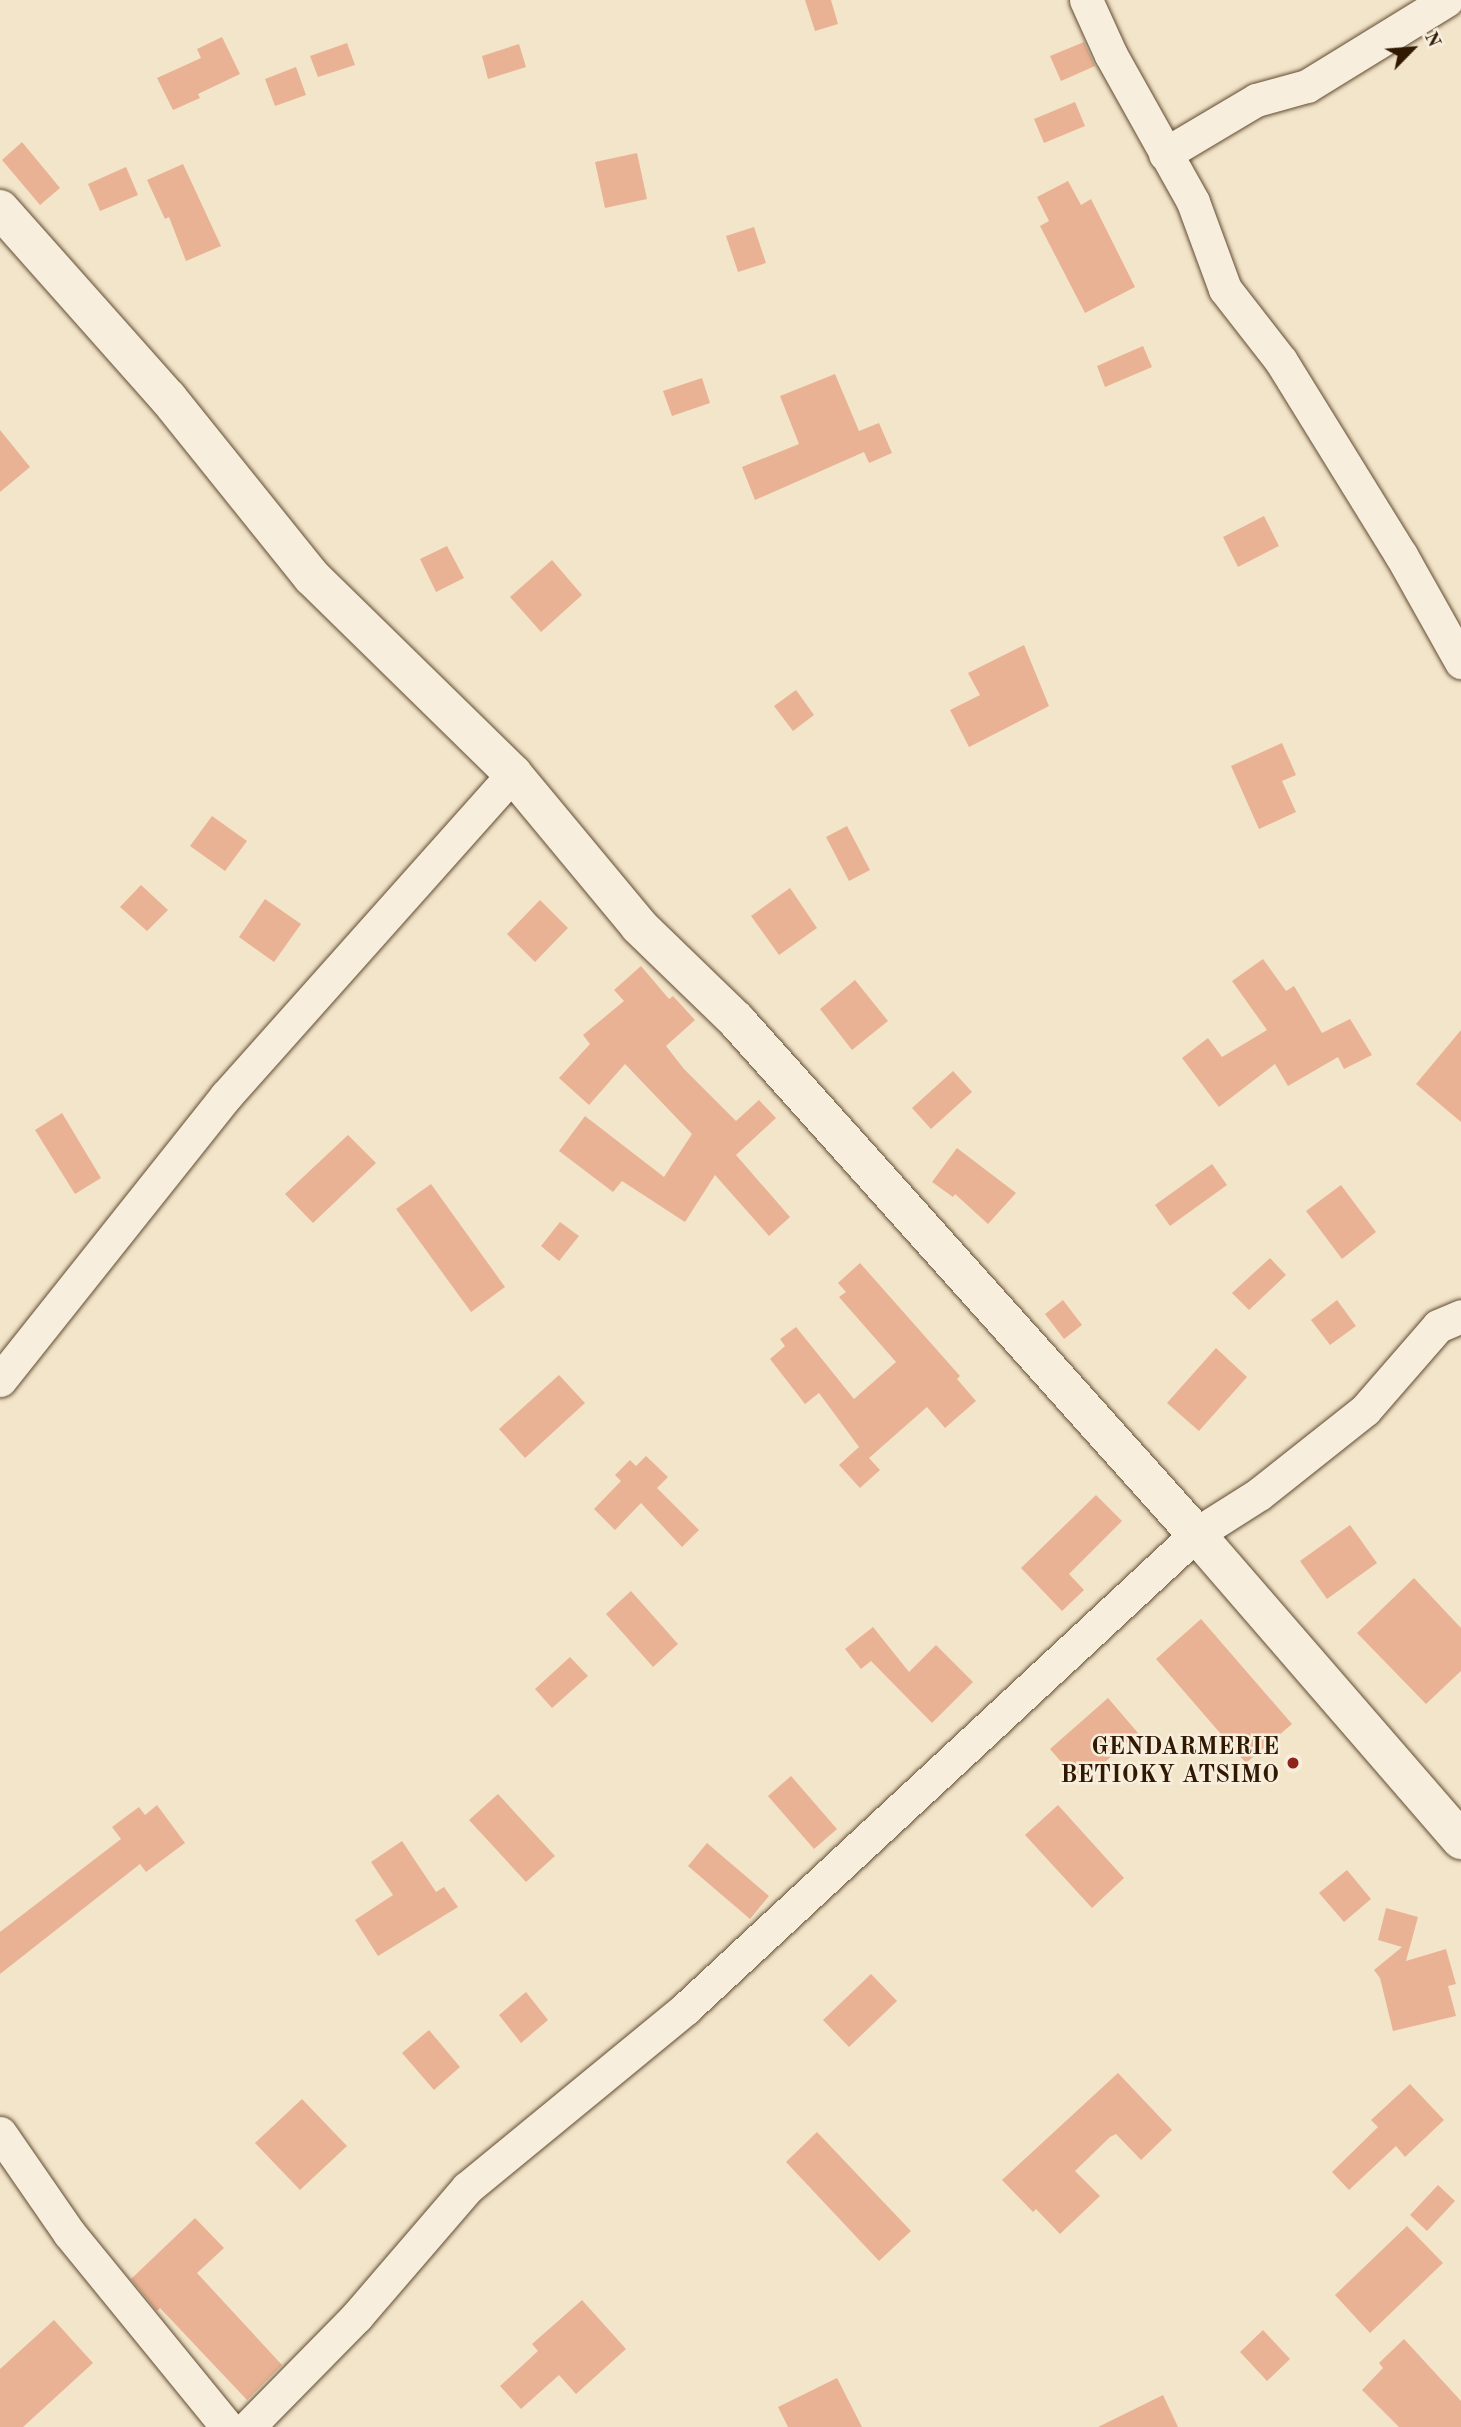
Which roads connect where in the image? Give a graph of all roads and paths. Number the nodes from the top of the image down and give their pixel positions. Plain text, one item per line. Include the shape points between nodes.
1 (1086, 0) edge
2 (1447, 0) edge
3 (1165, 154) junction
4 (0, 209) edge
5 (1461, 662) edge
6 (513, 774) junction
7 (1461, 1315) edge
8 (0, 1380) edge
9 (1196, 1534) junction
10 (1461, 1840) edge
11 (0, 2133) edge
12 (227, 2427) edge
13 (248, 2427) edge

1 - 3 street
2 - 3 street via 1307,86 1256,100
3 - 5 street via 1193,202 1225,289 1281,361
4 - 6 main road via 168,398 312,577
6 - 8 street via 226,1096
6 - 9 main road via 639,926 736,1020
7 - 9 street via 1438,1326 1365,1410 1259,1494
9 - 10 main road
9 - 13 street via 686,2008 467,2188 357,2316
11 - 12 street via 69,2233

